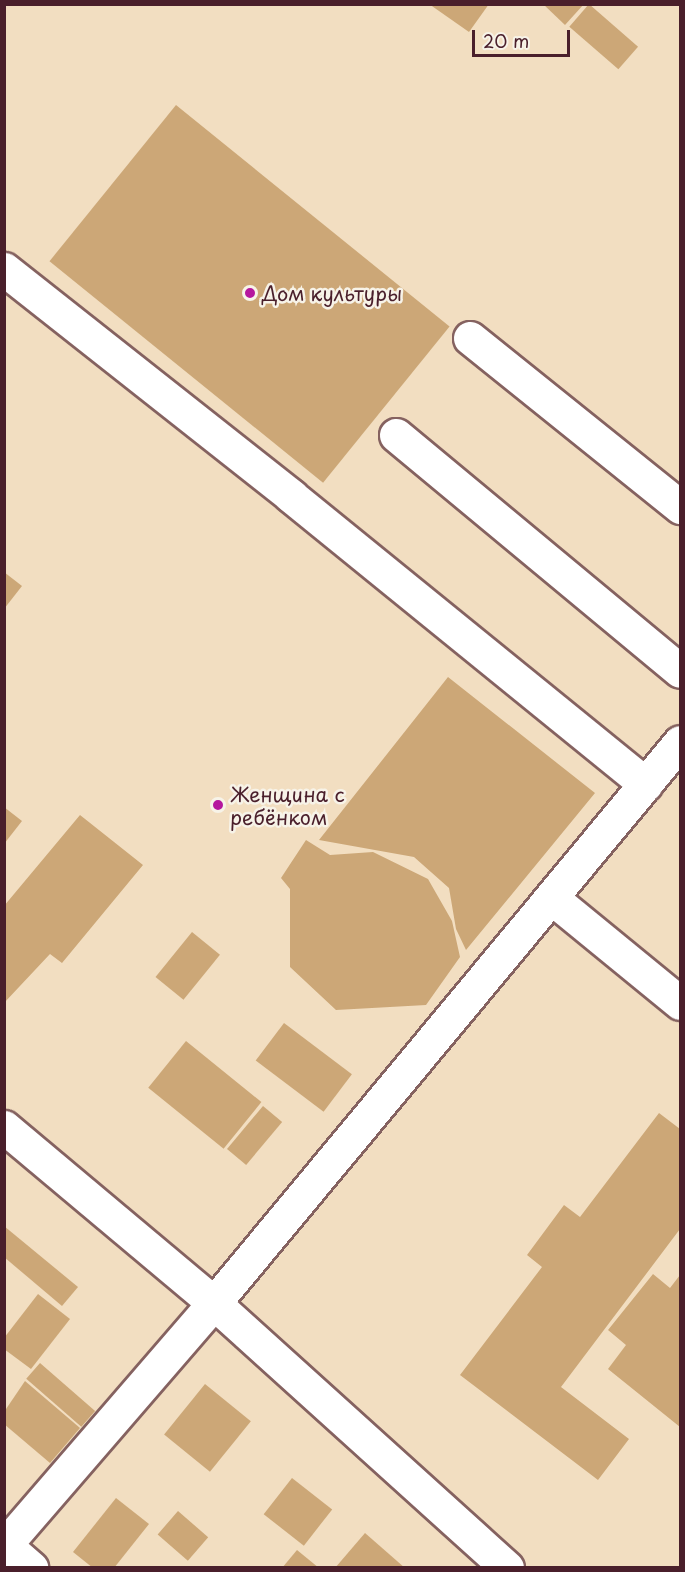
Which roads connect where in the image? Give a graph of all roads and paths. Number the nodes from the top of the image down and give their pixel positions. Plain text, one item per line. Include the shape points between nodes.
1 (4, 269) edge
2 (470, 338) dead end
3 (396, 435) dead end
4 (681, 507) edge
5 (681, 671) edge
6 (681, 742) edge
7 (646, 784) junction
8 (553, 899) junction
9 (681, 1003) edge
10 (4, 1127) edge
11 (214, 1304) junction
12 (5, 1546) edge
13 (31, 1568) edge
14 (507, 1568) edge

1 - 7 street
2 - 4 street
3 - 5 street
6 - 7 street
7 - 8 street
8 - 9 street
8 - 11 street
10 - 11 street
11 - 12 street
11 - 14 street
12 - 13 street

